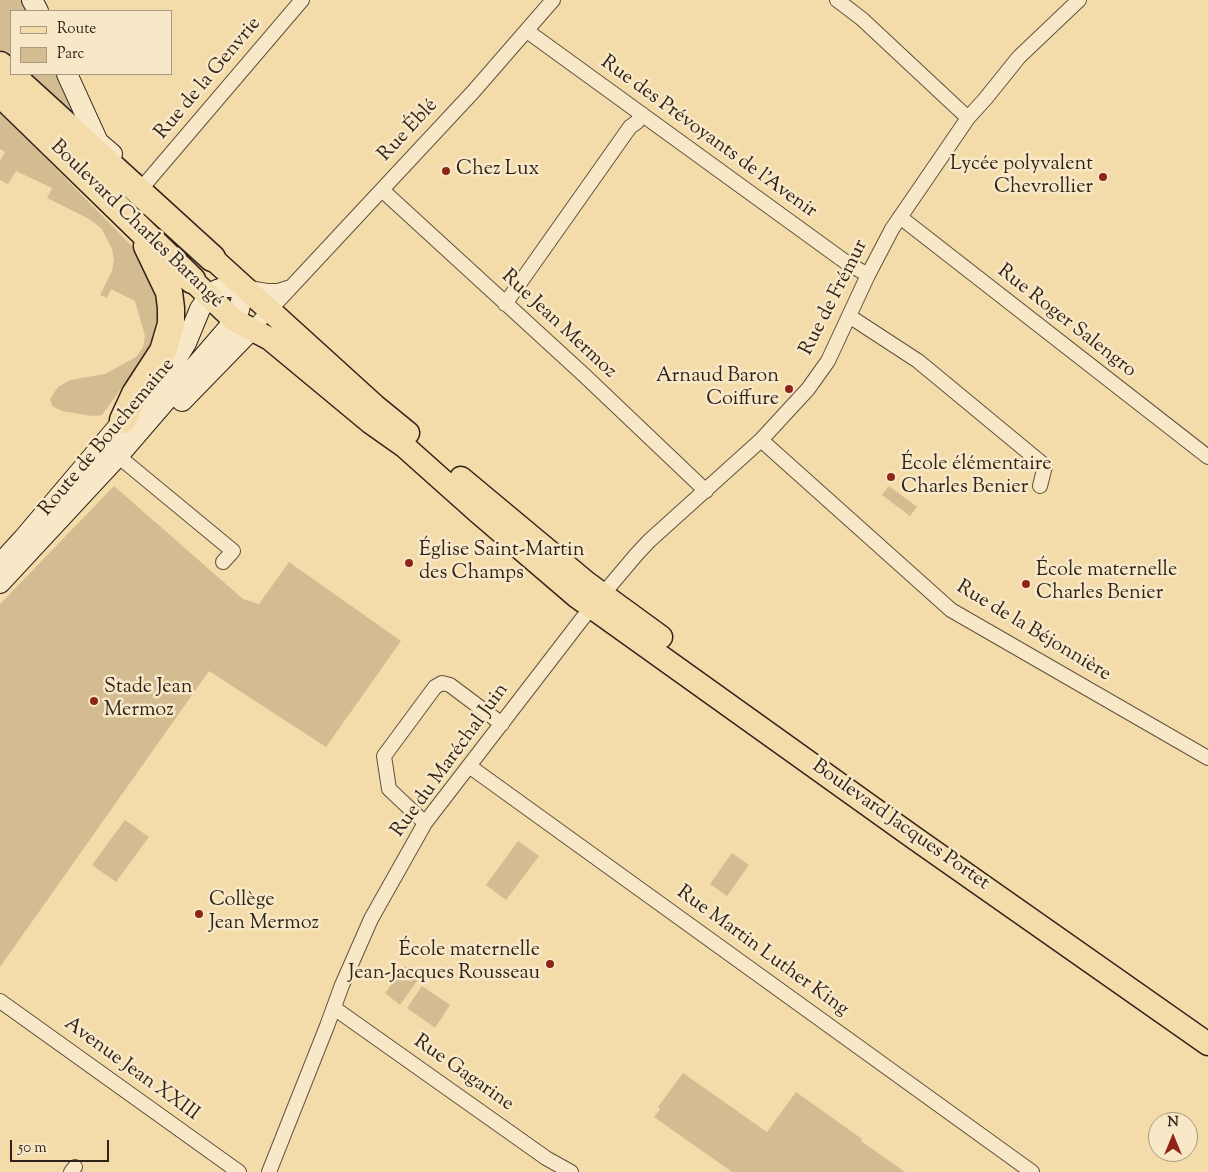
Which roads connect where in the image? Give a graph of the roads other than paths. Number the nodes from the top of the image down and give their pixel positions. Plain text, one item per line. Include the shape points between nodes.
1 (302, 0) edge
2 (553, 0) edge
3 (837, 0) edge
4 (1079, 0) edge
5 (527, 31) junction
6 (0, 64) edge
7 (10, 73) edge
8 (12, 75) edge
9 (67, 75) edge
10 (0, 93) edge
11 (642, 114) junction
12 (968, 118) junction
13 (146, 183) junction
14 (382, 190) junction
15 (900, 217) junction
16 (136, 226) junction
17 (212, 258) junction
18 (868, 275) junction
19 (244, 286) junction
20 (292, 286) junction
21 (201, 294) junction
22 (505, 304) junction
23 (270, 309) junction
24 (849, 316) junction
25 (243, 324) junction
26 (286, 338) junction
27 (123, 420) junction
28 (761, 440) junction
29 (118, 456) junction
30 (1208, 457) edge
31 (1040, 486) dead end
32 (706, 492) junction
33 (223, 562) dead end
34 (0, 564) edge
35 (0, 582) edge
36 (598, 600) junction
37 (502, 724) junction
38 (1208, 758) edge
39 (469, 766) junction
40 (425, 823) junction
41 (0, 1001) edge
42 (334, 1008) junction
43 (1208, 1026) edge
44 (1208, 1044) edge
45 (549, 1167) edge
46 (239, 1172) edge
47 (269, 1172) edge
48 (571, 1172) edge
49 (1032, 1172) edge

1 - 13 street, Rue de la Genvrie
2 - 5 street, Rue Éblé
3 - 12 street via 862,19
4 - 12 street, Rue de Frémur via 1019,57
5 - 11 street, Rue des Prévoyants de l'Avenir
5 - 14 street, Rue Éblé
6 - 7 highway, Boulevard Charles Barangé
8 - 17 highway, Boulevard Charles Barangé
9 - 13 street, Boulevard Charles Barangé via 98,142
10 - 16 highway, Boulevard Charles Barangé
11 - 18 street, Rue des Prévoyants de l'Avenir
11 - 22 street via 630,126
12 - 15 street, Rue de Frémur
13 - 17 street, Boulevard Charles Barangé via 185,219
14 - 20 street, Rue Éblé
14 - 22 street, Rue Jean Mermoz
15 - 18 street, Rue de Frémur
15 - 30 street, Rue Roger Salengro
16 - 21 highway, Boulevard Charles Barangé
16 - 27 highway via 169,292 171,324 163,351 135,394
17 - 19 main road, Boulevard Charles Barangé
18 - 24 street, Rue de Frémur
19 - 20 street via 278,291
19 - 21 street
19 - 23 main road, Boulevard Charles Barangé
19 - 25 street, Route de Bouchemaine via 239,310
20 - 23 street, Rue Éblé
21 - 25 main road, Boulevard Charles Barangé
21 - 27 street, Route de Bouchemaine via 192,332 178,356
22 - 32 street, Rue Jean Mermoz
23 - 25 street, Rue Éblé
23 - 26 main road, Boulevard Charles Barangé
24 - 28 street, Rue de Frémur via 828,361
24 - 31 street via 918,360 1045,466
25 - 26 main road, Boulevard Charles Barangé via 264,334
25 - 29 street, Route de Bouchemaine
26 - 36 main road via 375,406 587,583
27 - 34 street, Route de Bouchemaine
28 - 32 street, Rue de Frémur
28 - 38 street, Rue de la Béjonnière via 951,610
29 - 33 street via 233,551
29 - 35 street, Route de Bouchemaine
32 - 36 street, Rue de Frémur via 649,541
36 - 37 street, Rue du Maréchal Juin
36 - 43 main road, Boulevard Jacques Portet
36 - 44 main road, Boulevard Jacques Portet via 906,832
37 - 39 street, Rue du Maréchal Juin
37 - 40 street via 450,684 442,683 435,687 384,756 389,789
39 - 40 street, Rue du Maréchal Juin
39 - 49 street, Rue Martin Luther King
40 - 42 street, Rue du Maréchal Juin via 371,919
41 - 46 street, Avenue Jean XXIII
42 - 45 street, Rue Gagarine
42 - 47 street, Rue du Maréchal Juin
45 - 48 street, Rue Gagarine

